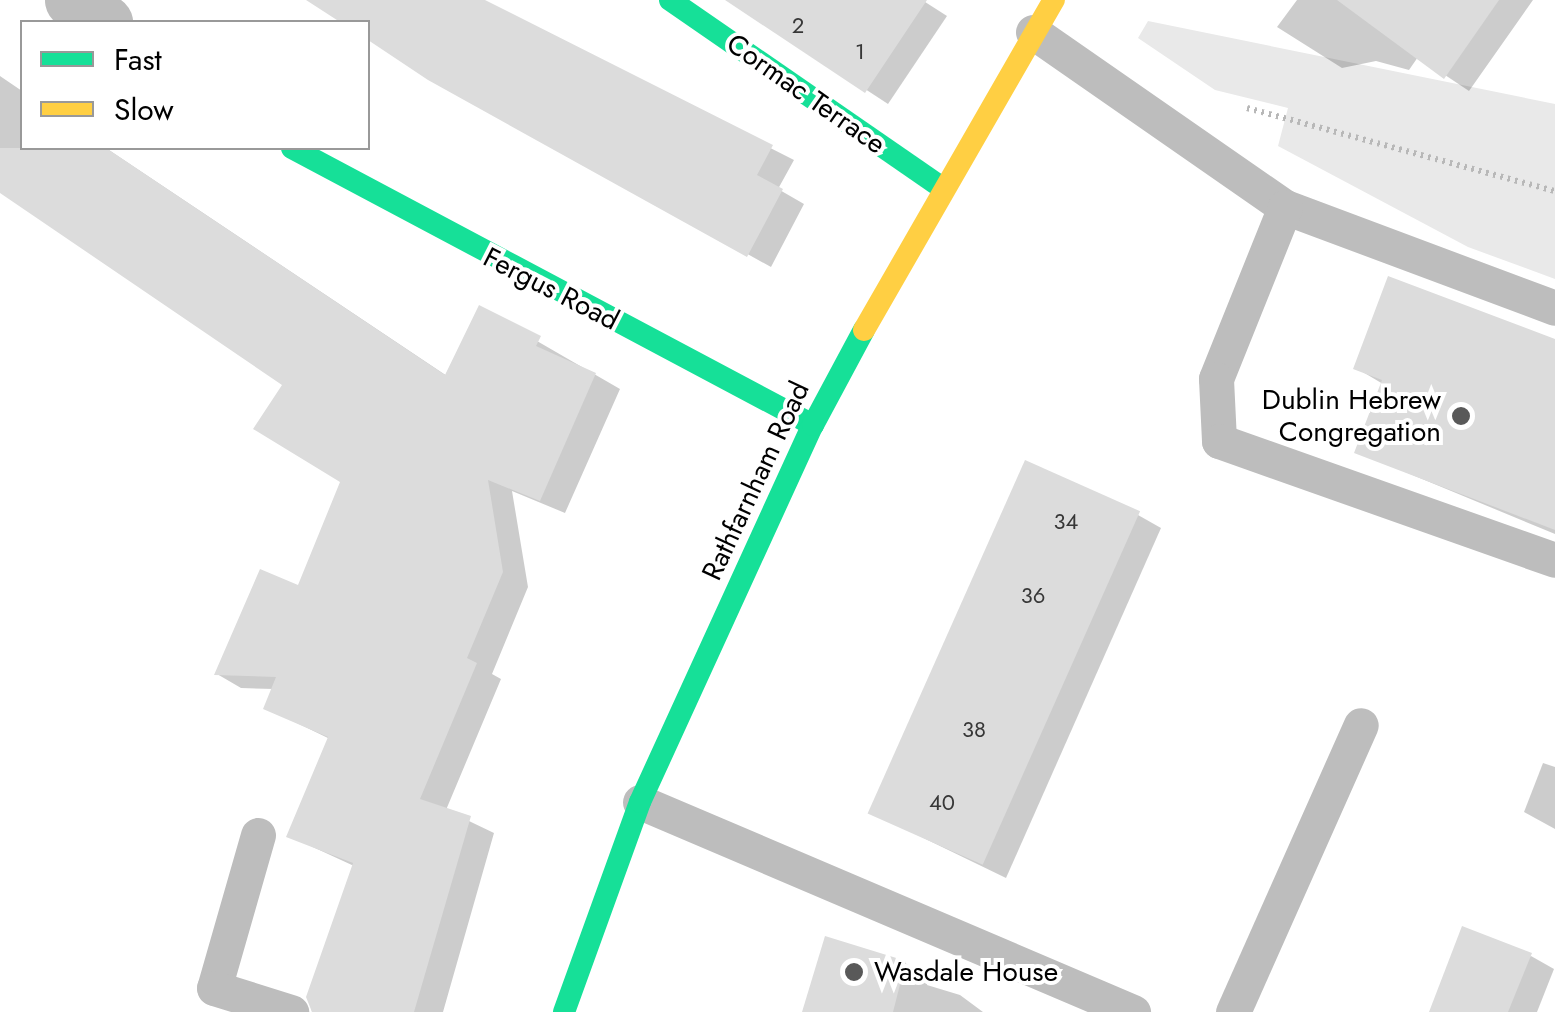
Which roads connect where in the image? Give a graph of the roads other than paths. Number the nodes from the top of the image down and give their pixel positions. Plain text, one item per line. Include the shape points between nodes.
1 (72, 0) edge
2 (670, 0) edge
3 (1040, 12) edge
4 (102, 20) edge
5 (295, 150) edge
6 (941, 187) junction
7 (1284, 207) junction
8 (1555, 308) edge
9 (814, 425) junction
10 (1555, 560) edge
11 (1360, 724) dead end
12 (640, 802) junction
13 (258, 836) dead end
14 (291, 1012) edge
15 (564, 1012) edge
16 (1133, 1012) edge
17 (1234, 1012) edge

1 - 4 street
2 - 6 main road, Cormac Terrace
3 - 6 main road, Rathfarnham Road
3 - 7 lane
5 - 9 main road, Fergus Road
6 - 9 main road, Rathfarnham Road
7 - 8 lane
7 - 10 lane via 1216,379 1219,441
9 - 12 main road, Rathfarnham Road
11 - 17 lane
12 - 15 main road, Rathfarnham Road
12 - 16 lane
13 - 14 lane via 214,988

